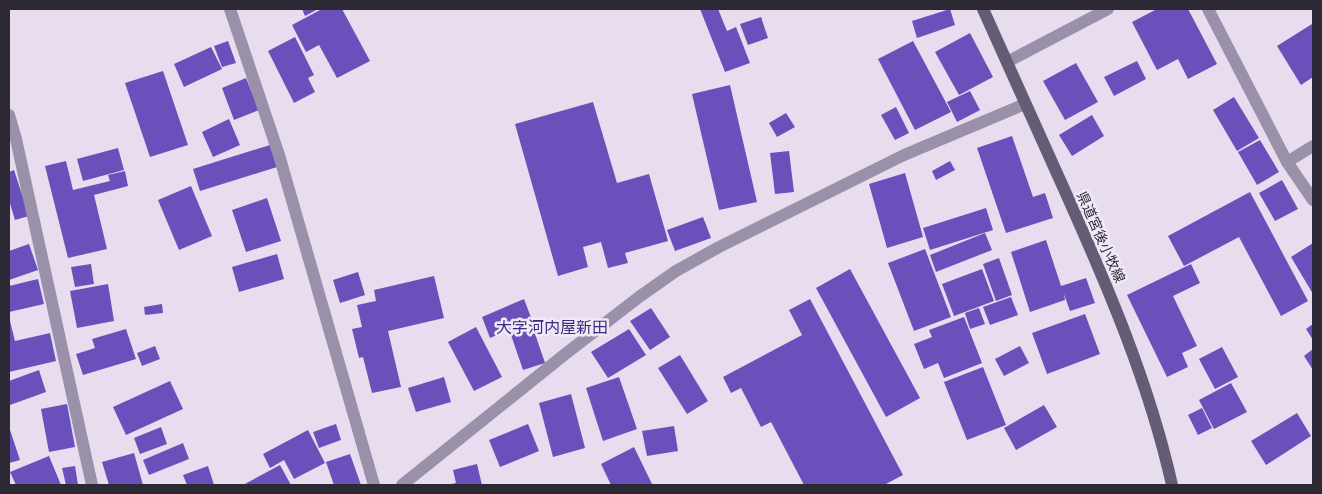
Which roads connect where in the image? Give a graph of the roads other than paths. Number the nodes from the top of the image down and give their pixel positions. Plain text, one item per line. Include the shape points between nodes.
1 (230, 9) edge
2 (983, 9) edge
3 (1108, 9) edge
4 (1208, 9) edge
5 (1007, 62) junction
6 (1025, 104) junction
7 (9, 115) edge
8 (1313, 146) edge
9 (1287, 162) junction
10 (1313, 200) edge
11 (92, 485) edge
12 (374, 485) edge
13 (402, 485) edge
14 (1172, 485) edge

1 - 12 street via 279,155
2 - 5 main road, 県道宮後小牧線
3 - 5 street
4 - 9 street
5 - 6 main road, 県道宮後小牧線
6 - 13 street via 904,155 719,246 676,271 572,349
6 - 14 main road, 県道宮後小牧線 via 1113,304 1146,392
7 - 11 street
8 - 9 street
9 - 10 street

